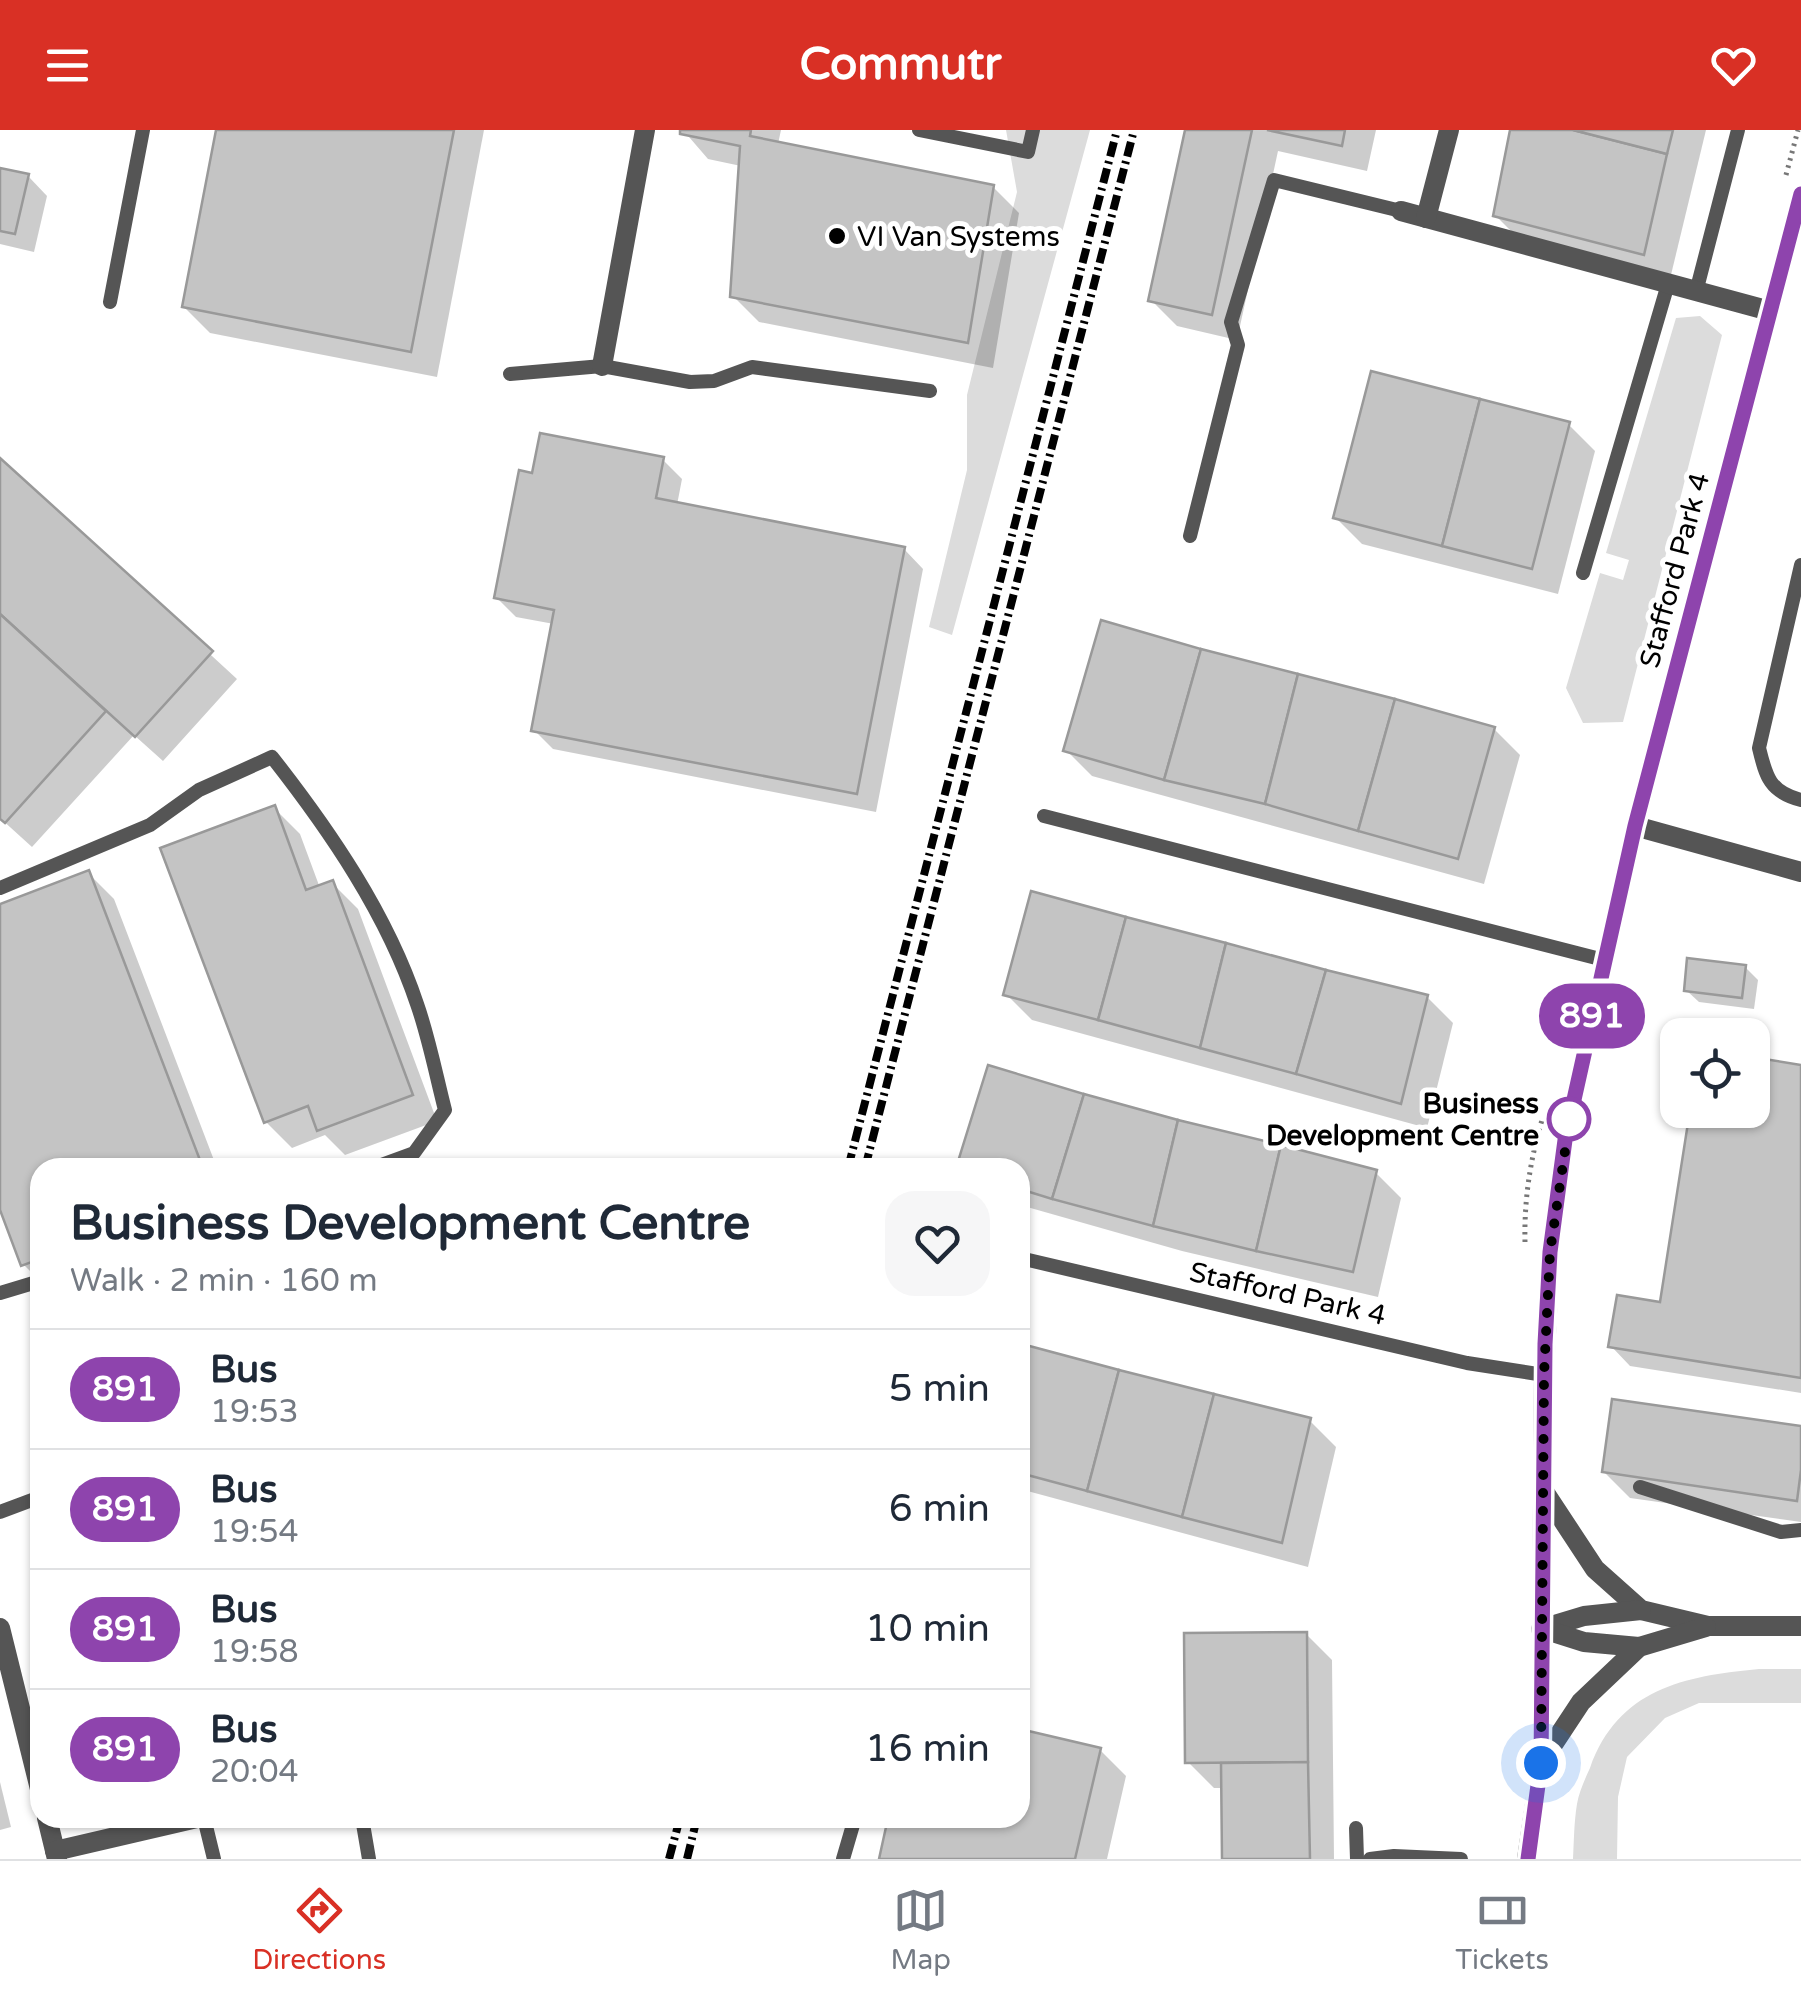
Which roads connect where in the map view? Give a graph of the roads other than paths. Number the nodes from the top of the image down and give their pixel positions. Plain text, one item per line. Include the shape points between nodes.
1 (143, 130) edge
2 (645, 130) edge
3 (919, 130) edge
4 (1033, 130) edge
5 (1449, 130) edge
6 (1738, 130) edge
7 (1801, 194) edge
8 (1401, 211) joint
9 (1426, 218) junction
10 (1668, 284) junction
11 (1696, 292) junction
12 (110, 302) dead end
13 (1770, 311) junction
14 (602, 366) junction
15 (510, 374) dead end
16 (930, 391) dead end
17 (1190, 536) dead end
18 (1801, 566) edge
19 (1583, 572) dead end
20 (1801, 800) edge
21 (1044, 816) dead end
22 (1635, 826) junction
23 (1801, 872) edge
24 (0, 888) edge
25 (1604, 960) junction
26 (400, 1158) edge
27 (1030, 1260) edge
28 (30, 1284) edge
29 (0, 1293) edge
30 (1544, 1375) junction
31 (1542, 1488) junction
32 (1640, 1488) dead end
33 (30, 1501) edge
34 (0, 1512) edge
35 (1801, 1530) edge
36 (1641, 1610) junction
37 (1708, 1626) junction
38 (1801, 1626) edge
39 (0, 1628) edge
40 (1542, 1628) junction
41 (1639, 1647) junction
42 (30, 1749) edge
43 (1541, 1763) junction
44 (49, 1828) edge
45 (161, 1828) edge
46 (203, 1828) edge
47 (364, 1828) edge
48 (852, 1828) edge
49 (1356, 1828) dead end
50 (56, 1855) edge
51 (214, 1859) edge
52 (369, 1859) edge
53 (843, 1859) edge
54 (1357, 1859) edge
55 (1370, 1859) edge
56 (1461, 1859) edge
57 (1528, 1859) edge

1 - 12 lane
2 - 14 street
3 - 4 lane via 1028,152
5 - 9 street
6 - 11 lane
7 - 13 street, Stafford Park 4
8 - 9 street
8 - 17 lane via 1274,180 1231,322 1238,345
9 - 10 street
10 - 11 street
10 - 19 lane
11 - 13 street
13 - 22 street, Stafford Park 4
14 - 15 lane
14 - 16 lane via 690,382 752,367
18 - 20 lane via 1760,748 1766,776 1784,796
21 - 25 lane
22 - 23 street
22 - 25 street, Stafford Park 4
24 - 26 lane via 150,826 199,790 272,757 375,909 417,1003 445,1110 414,1153
25 - 30 street, Stafford Park 4 via 1565,1140
27 - 30 lane, Stafford Park 4
28 - 29 lane
30 - 31 street, Stafford Park 4
31 - 36 street via 1595,1569
31 - 40 street, Stafford Park 4
32 - 35 lane via 1782,1532
33 - 34 lane
36 - 37 street
36 - 40 street
37 - 38 street
37 - 41 street
39 - 42 street
40 - 41 street via 1584,1642
40 - 43 street, Stafford Park 4
41 - 43 street via 1580,1702
43 - 57 street, Stafford Park 4
44 - 50 street
45 - 50 street
46 - 51 lane
47 - 52 lane
48 - 53 lane
49 - 54 lane
55 - 56 lane

